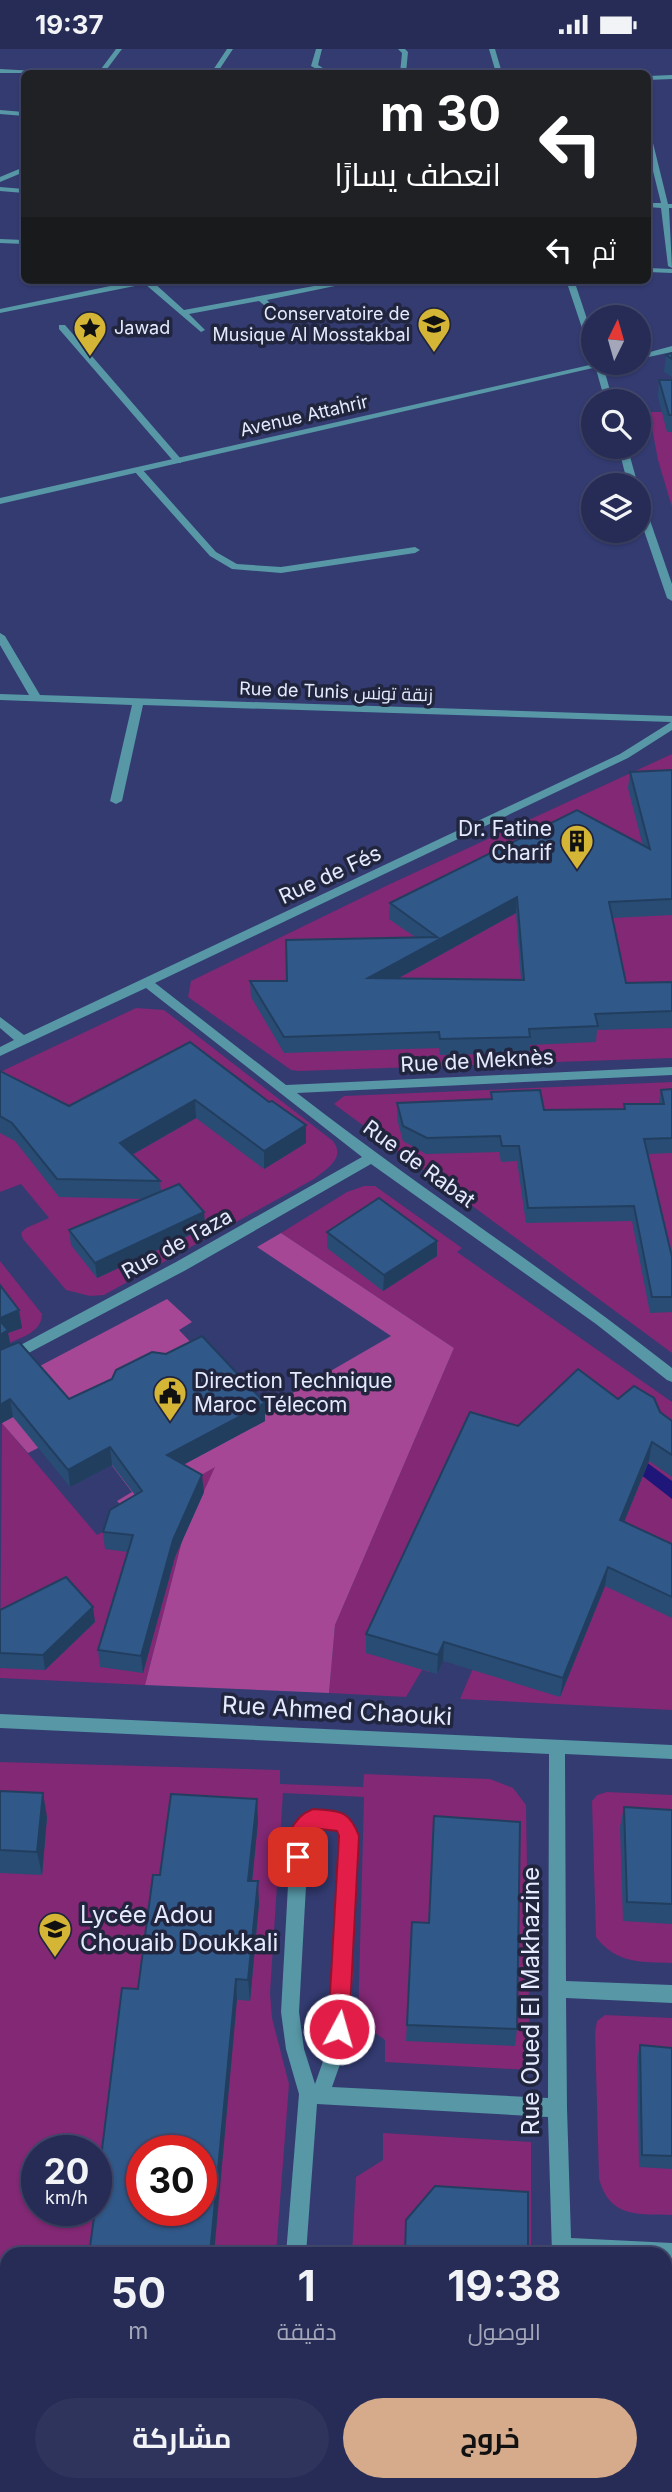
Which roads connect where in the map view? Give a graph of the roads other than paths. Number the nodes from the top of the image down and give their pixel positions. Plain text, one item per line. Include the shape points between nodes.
1 (119, 49) edge
2 (230, 49) edge
3 (319, 49) edge
4 (401, 49) edge
5 (492, 49) edge
6 (103, 70) edge
7 (216, 70) edge
8 (322, 70) edge
9 (403, 70) edge
10 (498, 70) edge
11 (0, 71) edge
12 (21, 72) edge
13 (672, 77) edge
14 (651, 78) edge
15 (0, 112) edge
16 (21, 114) edge
17 (651, 149) edge
18 (21, 170) edge
19 (0, 180) edge
20 (0, 189) edge
21 (21, 191) edge
22 (668, 206) edge
23 (21, 242) edge
24 (1, 243) edge
25 (672, 266) edge
26 (651, 270) edge
27 (672, 271) edge
28 (134, 284) edge
29 (152, 284) edge
30 (345, 284) edge
31 (571, 284) edge
32 (261, 300) junction
33 (0, 311) edge
34 (275, 312) dead end
35 (182, 313) junction
36 (581, 313) edge
37 (62, 327) dead end
38 (201, 330) dead end
39 (672, 349) edge
40 (651, 354) edge
41 (581, 368) edge
42 (178, 461) junction
43 (138, 470) junction
44 (0, 501) edge
45 (651, 538) edge
46 (415, 550) dead end
47 (672, 598) edge
48 (0, 636) edge
49 (0, 697) edge
50 (36, 698) junction
51 (138, 703) junction
52 (672, 719) edge
53 (672, 725) edge
54 (116, 801) dead end
55 (145, 982) junction
56 (0, 1021) edge
57 (23, 1041) junction
58 (0, 1052) edge
59 (672, 1071) edge
60 (285, 1089) junction
61 (372, 1157) junction
62 (0, 1363) edge
63 (672, 1376) edge
64 (0, 1721) edge
65 (557, 1747) junction
66 (672, 1752) edge
67 (558, 1989) junction
68 (672, 1994) edge
69 (314, 2095) junction
70 (556, 2108) junction
71 (297, 2247) edge
72 (562, 2247) edge

1 - 6 street
2 - 7 street
3 - 8 street via 314,66
4 - 9 street via 405,51
5 - 10 street
11 - 12 street
13 - 14 street
15 - 16 street
17 - 22 street
18 - 19 street
20 - 21 street
22 - 25 street
23 - 24 street
26 - 27 street
28 - 33 street
29 - 35 street
30 - 32 street
31 - 36 street
32 - 34 street
32 - 35 street
35 - 38 street
37 - 42 street
39 - 40 street
41 - 42 street, Avenue Attahrir
42 - 43 street, Avenue Attahrir
43 - 44 street, Avenue Attahrir
43 - 46 street via 213,554 235,567 281,570
45 - 47 street
48 - 50 street
49 - 50 street, Rue de Tunis زنقة تونس
50 - 51 street, Rue de Tunis زنقة تونس
51 - 52 street, Rue de Tunis زنقة تونس
51 - 54 street
53 - 55 street, Rue de Fés via 624,756
55 - 57 street, Rue de Fés
55 - 60 street, Rue de Rabat
56 - 57 street
57 - 58 street, Rue de Fés
59 - 60 street, Rue de Meknès
60 - 61 street, Rue de Rabat
61 - 62 street, Rue de Taza
61 - 63 street, Rue de Rabat
64 - 65 street, Rue Ahmed Chaouki
65 - 66 street, Rue Ahmed Chaouki
65 - 67 street, Rue Oued El Makhazine
67 - 68 street
67 - 70 street, Rue Oued El Makhazine
69 - 69 street via 295,2049 290,2012 300,1831 313,1818 337,1820 349,1836 342,2008 335,2050
69 - 70 street
69 - 71 street
70 - 72 street, Rue Oued El Makhazine

